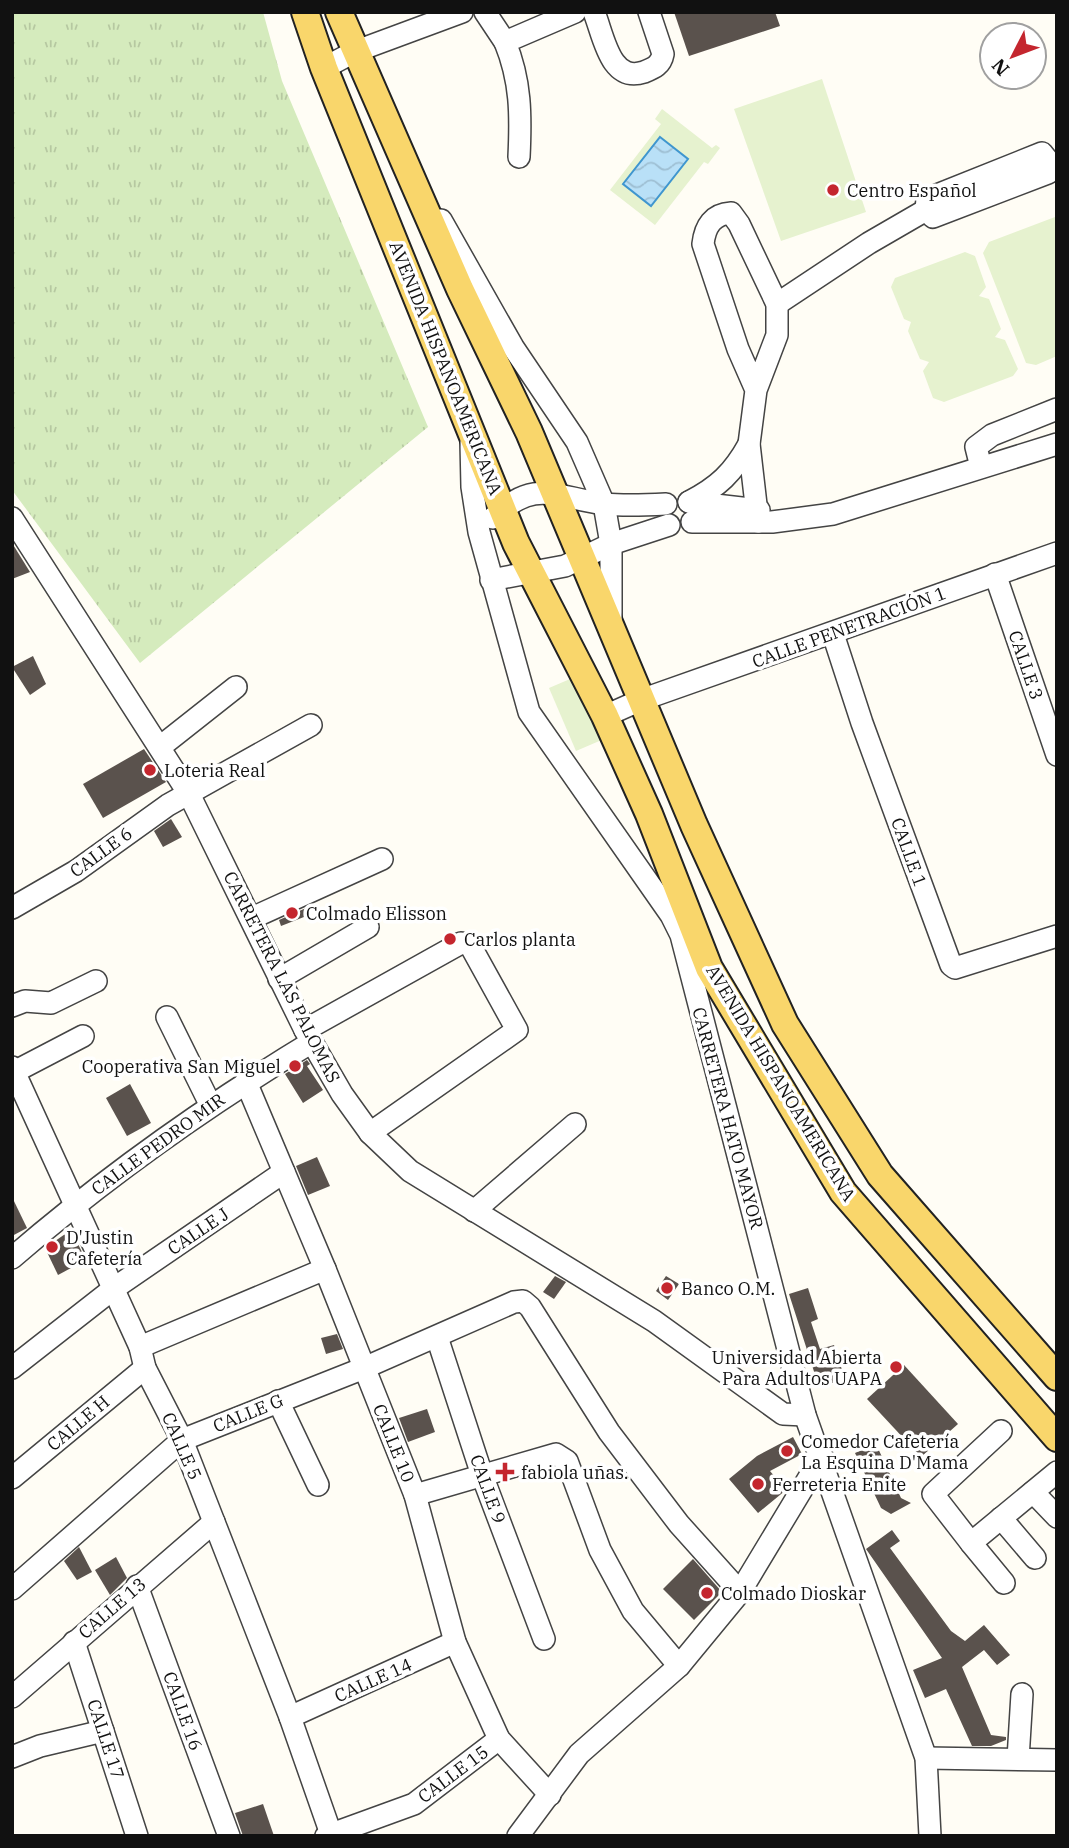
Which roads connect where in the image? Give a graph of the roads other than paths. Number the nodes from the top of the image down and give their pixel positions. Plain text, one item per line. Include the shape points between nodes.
1 (305, 12) edge
2 (339, 12) edge
3 (462, 12) edge
4 (485, 12) edge
5 (575, 12) edge
6 (594, 12) edge
7 (649, 12) edge
8 (505, 42) junction
9 (354, 52) junction
10 (324, 68) junction
11 (392, 134) junction
12 (519, 157) dead end
13 (926, 210) junction
14 (778, 304) junction
15 (756, 390) junction
16 (1057, 410) edge
17 (470, 430) junction
18 (749, 444) junction
19 (1057, 444) edge
20 (981, 467) junction
21 (556, 492) junction
22 (604, 504) junction
23 (502, 509) junction
24 (757, 516) junction
25 (16, 528) edge
26 (479, 532) junction
27 (611, 544) junction
28 (1057, 553) edge
29 (584, 559) junction
30 (531, 574) junction
31 (995, 574) junction
32 (491, 580) junction
33 (612, 628) junction
34 (834, 634) junction
35 (236, 687) dead end
36 (641, 700) junction
37 (605, 716) junction
38 (311, 725) dead end
39 (160, 747) junction
40 (1057, 755) edge
41 (189, 793) junction
42 (382, 859) dead end
43 (12, 908) edge
44 (252, 918) junction
45 (368, 927) dead end
46 (1057, 936) edge
47 (279, 979) junction
48 (96, 981) dead end
49 (12, 1006) edge
50 (167, 1017) dead end
51 (83, 1036) dead end
52 (309, 1036) junction
53 (13, 1070) edge
54 (246, 1082) junction
55 (210, 1104) junction
56 (575, 1124) dead end
57 (370, 1133) junction
58 (284, 1172) junction
59 (73, 1206) junction
60 (474, 1211) junction
61 (12, 1258) edge
62 (325, 1269) junction
63 (113, 1289) junction
64 (437, 1337) junction
65 (142, 1357) junction
66 (12, 1368) edge
67 (364, 1368) junction
68 (1057, 1377) edge
69 (278, 1401) junction
70 (805, 1415) junction
71 (1002, 1431) dead end
72 (1057, 1438) edge
73 (182, 1440) junction
74 (822, 1456) junction
75 (1057, 1472) edge
76 (482, 1475) junction
77 (12, 1478) edge
78 (318, 1485) dead end
79 (1033, 1492) junction
80 (415, 1495) junction
81 (1057, 1517) edge
82 (1001, 1518) junction
83 (215, 1522) junction
84 (971, 1543) junction
85 (1035, 1558) dead end
86 (1004, 1583) dead end
87 (137, 1586) junction
88 (12, 1589) edge
89 (740, 1592) junction
90 (544, 1639) dead end
91 (75, 1642) junction
92 (455, 1642) junction
93 (679, 1666) junction
94 (1022, 1694) dead end
95 (12, 1697) edge
96 (290, 1717) junction
97 (103, 1731) junction
98 (499, 1739) junction
99 (12, 1757) edge
100 (926, 1758) junction
101 (1018, 1759) junction
102 (1057, 1760) edge
103 (550, 1795) junction
104 (329, 1835) edge
105 (137, 1836) edge
106 (229, 1836) edge
107 (518, 1836) edge
108 (930, 1836) edge

1 - 10 main road, AVENIDA HISPANOAMERICANA
2 - 9 main road, AVENIDA HISPANOAMERICANA
3 - 9 street
4 - 8 street
5 - 8 street
6 - 7 street via 616,67 634,75 656,66 663,54
8 - 12 street via 521,97
9 - 10 street
9 - 11 main road, AVENIDA HISPANOAMERICANA
10 - 17 main road, AVENIDA HISPANOAMERICANA
11 - 21 main road, AVENIDA HISPANOAMERICANA
11 - 22 street via 513,347 577,443
13 - 13 street via 933,217 1048,173 1048,157 1042,153 927,199
13 - 14 street
14 - 15 street via 777,335
14 - 15 street via 731,213 710,222 703,244 709,268
15 - 18 street
16 - 20 street via 992,435 976,447
17 - 23 main road, AVENIDA HISPANOAMERICANA
17 - 26 street, CARRETERA HATO MAYOR
18 - 24 street
18 - 24 street via 729,476 690,512
19 - 20 street
20 - 24 street via 833,514
21 - 22 street
21 - 23 street via 522,496
21 - 29 main road, AVENIDA HISPANOAMERICANA
22 - 27 street
22 - 27 street via 668,514
23 - 26 street
23 - 30 main road, AVENIDA HISPANOAMERICANA
25 - 39 street, CARRETERA LAS PALOMAS
26 - 32 street, CARRETERA HATO MAYOR
27 - 29 street
27 - 33 street
28 - 31 street, CALLE PENETRACIÓN 1
29 - 30 street
29 - 33 main road, AVENIDA HISPANOAMERICANA
30 - 32 street
30 - 37 main road, AVENIDA HISPANOAMERICANA
31 - 34 street, CALLE PENETRACIÓN 1
31 - 40 street, CALLE 3
32 - 70 street, CARRETERA HATO MAYOR via 528,712 681,935
33 - 36 main road, AVENIDA HISPANOAMERICANA
34 - 36 street, CALLE PENETRACIÓN 1
34 - 46 street, CALLE 1 via 951,965 955,968
35 - 39 street
36 - 37 street
36 - 68 main road, AVENIDA HISPANOAMERICANA via 785,1024 880,1175
37 - 72 main road, AVENIDA HISPANOAMERICANA via 709,968 844,1192
38 - 41 street, CALLE 6
39 - 41 street, CARRETERA LAS PALOMAS
41 - 43 street, CALLE 6 via 76,872
41 - 44 street, CARRETERA LAS PALOMAS
42 - 44 street
44 - 47 street, CARRETERA LAS PALOMAS
45 - 47 street
47 - 52 street, CARRETERA LAS PALOMAS
48 - 49 street via 51,1003 25,1001
50 - 55 street
51 - 53 street
52 - 54 street, CALLE PEDRO MIR
52 - 57 street, CARRETERA LAS PALOMAS
52 - 57 street, CALLE PEDRO MIR via 461,943 470,945 517,1030
53 - 59 street, CALLE 5
54 - 55 street, CALLE PEDRO MIR
54 - 58 street, CALLE 10
55 - 59 street, CALLE PEDRO MIR
56 - 60 street
57 - 60 street, CARRETERA LAS PALOMAS via 410,1171
58 - 62 street, CALLE 10
58 - 63 street, CALLE J
59 - 61 street, CALLE PEDRO MIR
59 - 63 street, CALLE 5
60 - 70 street, CARRETERA LAS PALOMAS via 654,1321 783,1414
62 - 65 street, CALLE H
62 - 67 street, CALLE 10
63 - 65 street, CALLE 5
63 - 66 street, CALLE J
64 - 67 street, CALLE G
64 - 76 street, CALLE 9
64 - 89 street, CALLE G via 523,1301 617,1443 679,1524
65 - 73 street, CALLE 5
65 - 77 street, CALLE H
67 - 69 street, CALLE G
67 - 80 street, CALLE 10
69 - 73 street, CALLE G
69 - 78 street
70 - 74 street, CARRETERA HATO MAYOR
71 - 84 street via 933,1494
73 - 83 street, CALLE 5
73 - 88 street, CALLE G
74 - 89 street
74 - 100 street, CARRETERA HATO MAYOR
75 - 79 street
76 - 80 street
76 - 90 street, CALLE 9
76 - 93 street via 556,1454 567,1461 600,1550 626,1599
79 - 81 street
79 - 82 street
80 - 92 street, CALLE 10
82 - 84 street
82 - 85 street
83 - 87 street, CALLE 13
83 - 96 street, CALLE 5
84 - 86 street
87 - 91 street, CALLE 13
87 - 106 street, CALLE 16
89 - 93 street
91 - 95 street, CALLE 13
91 - 97 street, CALLE 17
92 - 96 street, CALLE 14
92 - 98 street, CALLE 10
93 - 103 street via 579,1754
94 - 101 street
96 - 104 street, CALLE 5
97 - 99 street
97 - 105 street, CALLE 17
98 - 103 street, CALLE 10
98 - 104 street, CALLE 15 via 414,1804
100 - 101 street
100 - 108 street, CARRETERA HATO MAYOR
101 - 102 street
103 - 107 street

